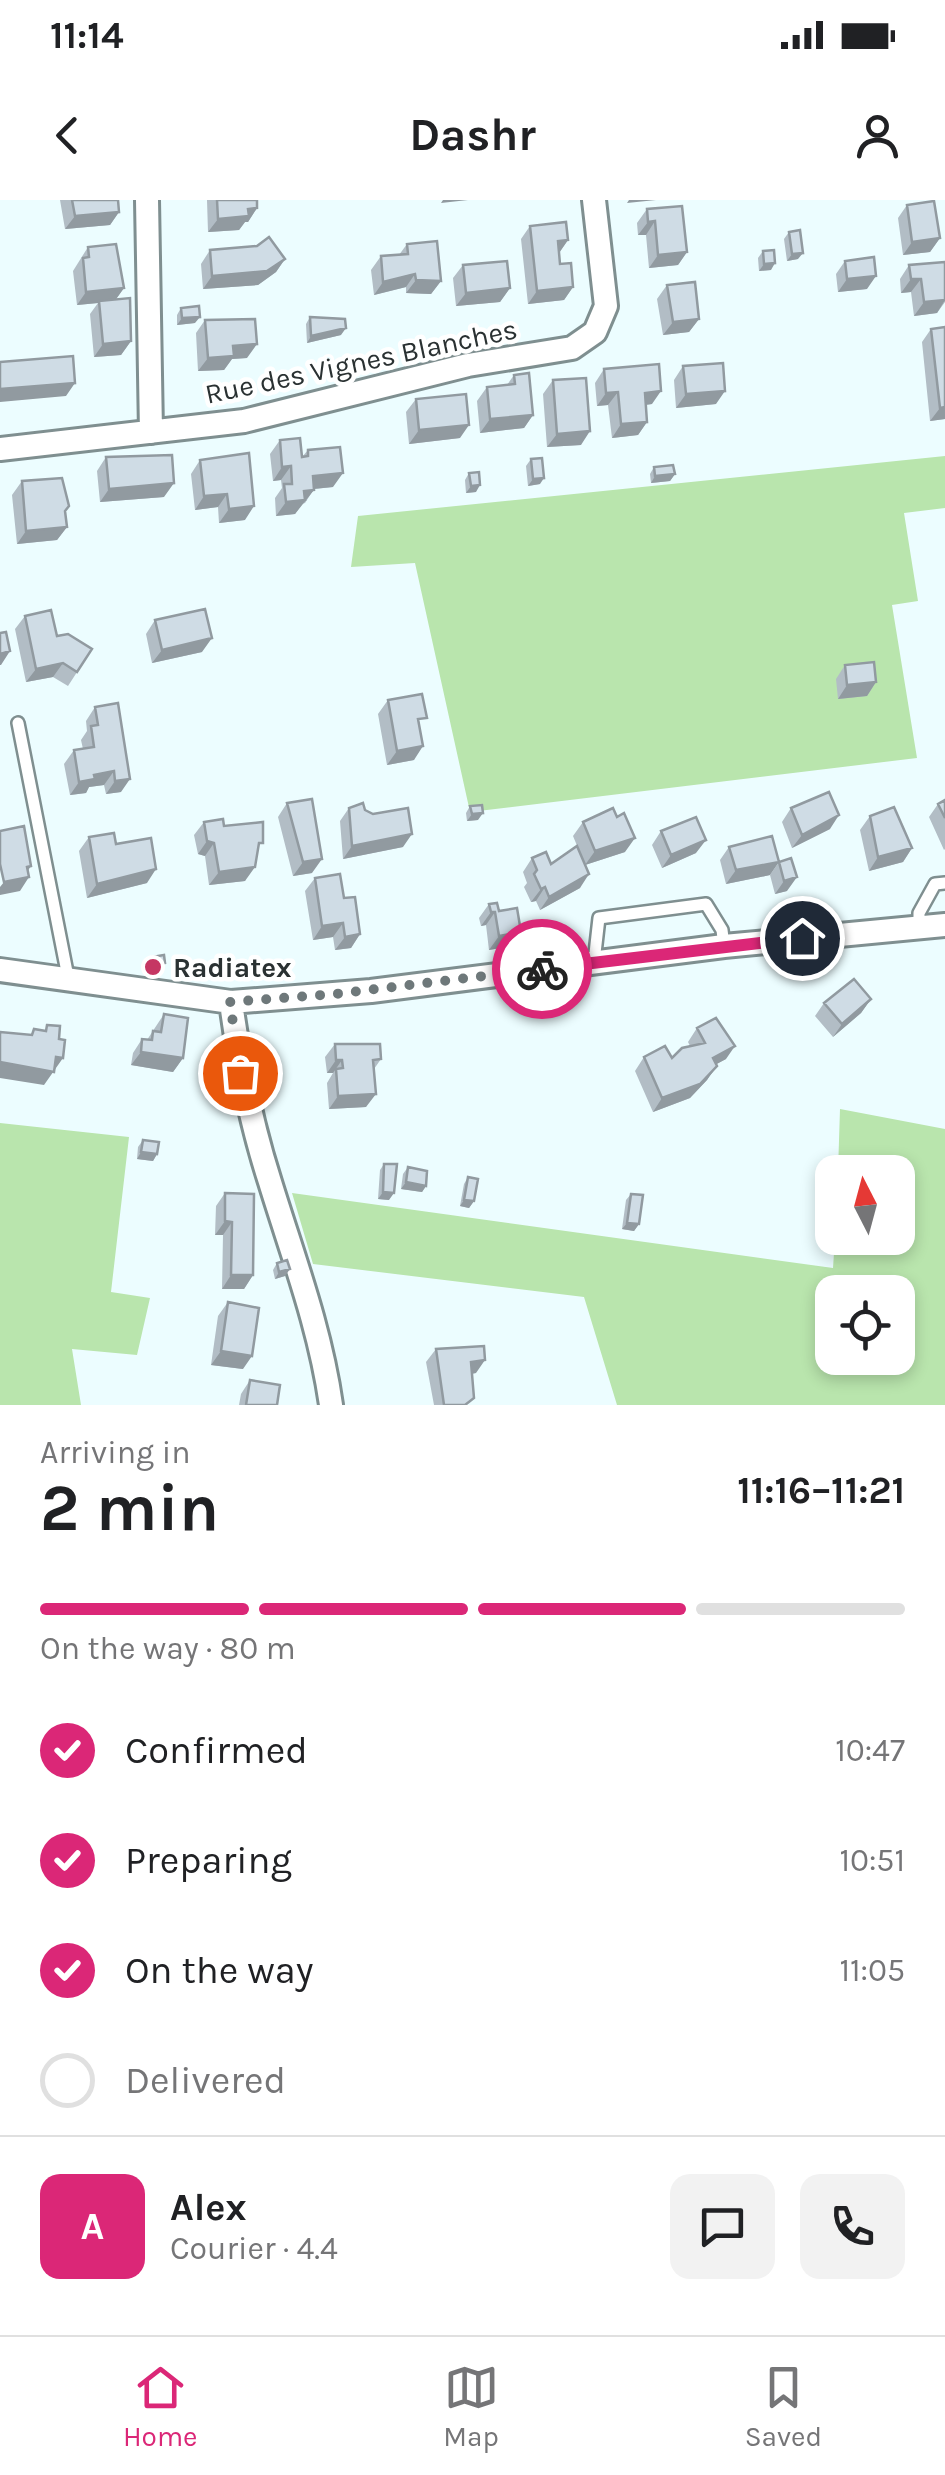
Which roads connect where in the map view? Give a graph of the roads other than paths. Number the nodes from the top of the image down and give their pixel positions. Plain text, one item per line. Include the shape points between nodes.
1 (147, 200) edge
2 (594, 200) edge
3 (151, 432) junction
4 (0, 449) edge
5 (18, 724) dead end
6 (945, 883) edge
7 (945, 925) edge
8 (920, 927) junction
9 (724, 946) junction
10 (594, 962) junction
11 (0, 970) edge
12 (68, 977) junction
13 (230, 1002) junction
14 (331, 1405) edge

1 - 3 street
2 - 3 street, Rue des Vignes Blanches via 606,306 585,342 244,421
3 - 4 street, Rue des Vignes Blanches
5 - 12 lane
6 - 8 lane via 935,884 919,913
7 - 8 street
8 - 9 street
9 - 10 street
9 - 10 lane via 706,904 599,918
10 - 13 street
11 - 12 street
12 - 13 street
13 - 14 street via 240,1073 313,1311

